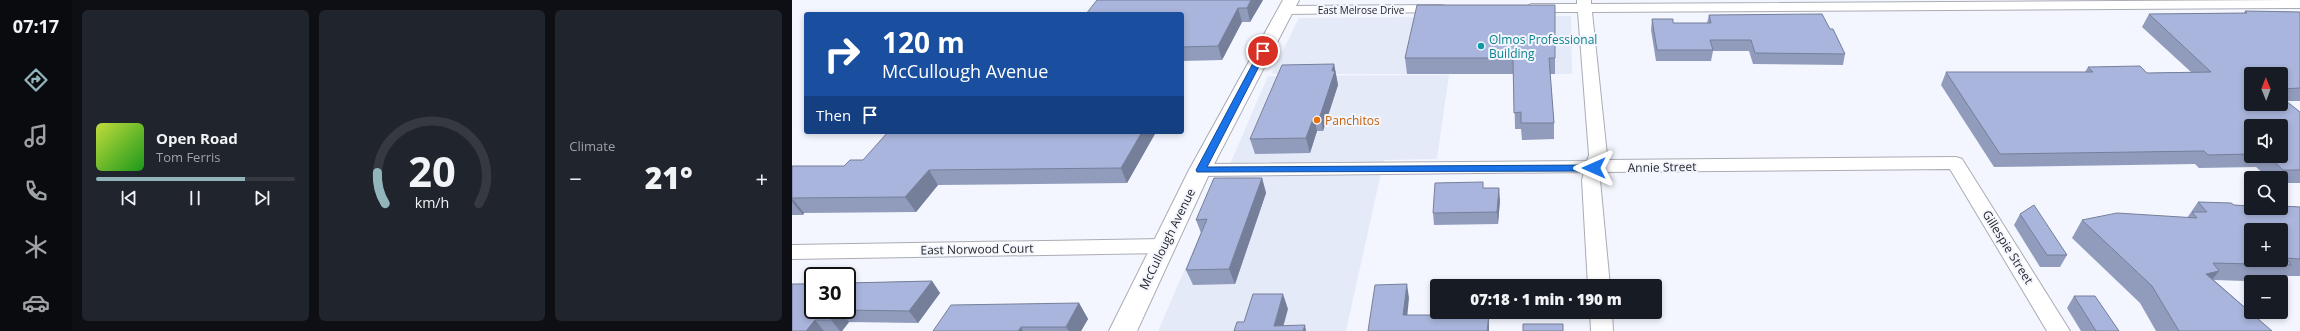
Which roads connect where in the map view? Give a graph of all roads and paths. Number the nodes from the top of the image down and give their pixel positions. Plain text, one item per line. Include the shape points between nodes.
1 (1585, 4) edge
2 (2300, 4) edge
3 (1289, 5) edge
4 (1452, 9) edge
5 (1515, 9) edge
6 (1956, 163) joint
7 (1594, 168) junction
8 (1200, 170) junction
9 (1163, 246) junction
10 (792, 252) edge
11 (1598, 279) edge
12 (1601, 319) edge
13 (1123, 331) edge
14 (1602, 331) edge
15 (2059, 331) edge

1 - 2 street
1 - 5 street
1 - 7 street via 1598,155
3 - 4 street, East Melrose Drive
3 - 8 main road, McCullough Avenue
6 - 7 street, Annie Street
6 - 15 street, Gillespie Street
7 - 8 street, Annie Street
7 - 11 street via 1591,180
8 - 9 main road, McCullough Avenue
9 - 10 street, East Norwood Court
9 - 13 main road, McCullough Avenue
12 - 14 street

